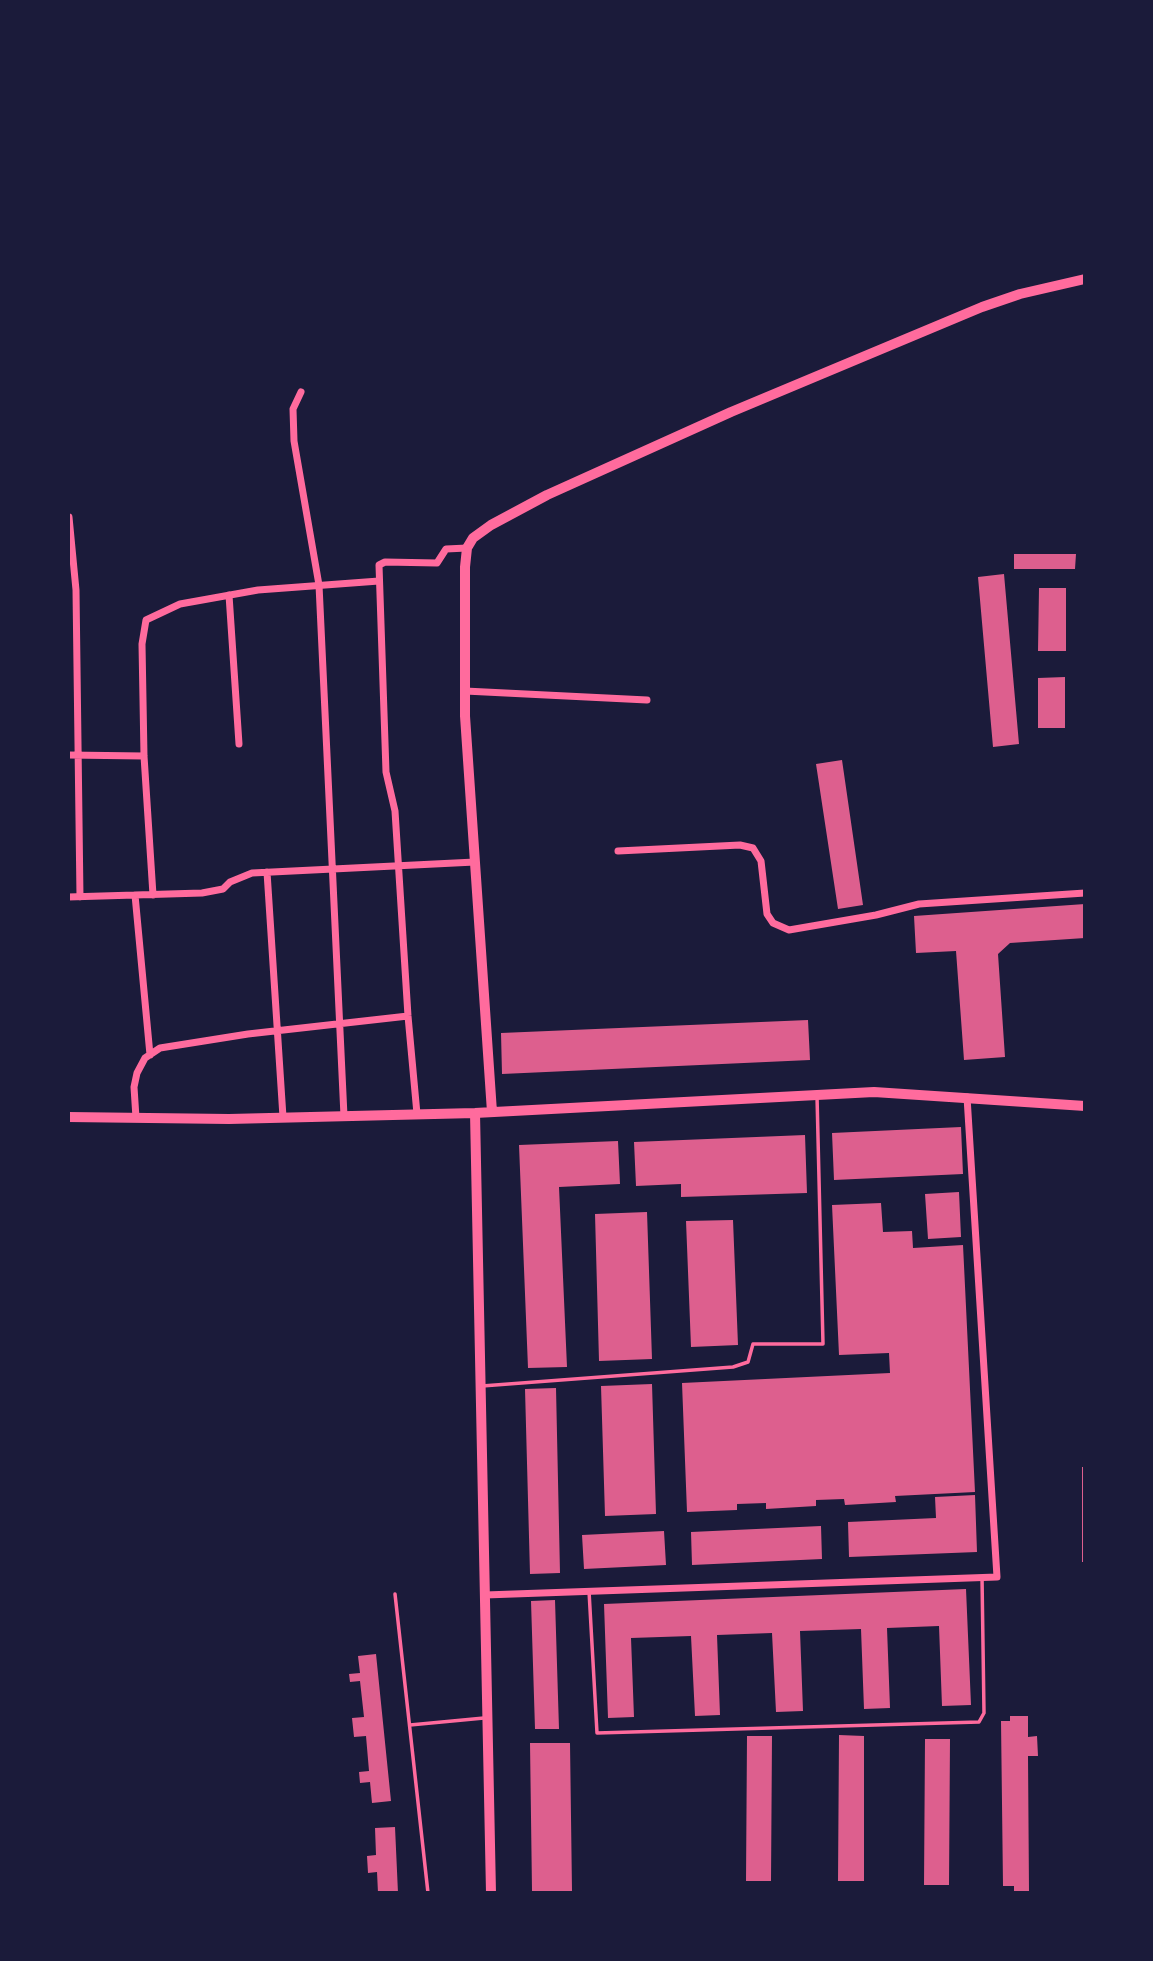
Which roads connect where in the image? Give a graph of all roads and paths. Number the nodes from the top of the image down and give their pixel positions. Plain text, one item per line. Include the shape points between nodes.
1 (1085, 279) edge
2 (301, 392) dead end
3 (69, 517) edge
4 (467, 548) junction
5 (379, 581) junction
6 (319, 585) junction
7 (229, 595) junction
8 (465, 691) junction
9 (647, 701) dead end
10 (239, 744) dead end
11 (72, 755) edge
12 (144, 756) junction
13 (618, 851) dead end
14 (475, 862) junction
15 (398, 866) junction
16 (333, 869) junction
17 (267, 872) junction
18 (1085, 893) edge
19 (135, 895) junction
20 (153, 895) junction
21 (68, 897) edge
22 (80, 897) junction
23 (408, 1016) junction
24 (340, 1024) junction
25 (276, 1031) junction
26 (150, 1055) junction
27 (817, 1094) junction
28 (967, 1097) junction
29 (1085, 1106) edge
30 (492, 1112) junction
31 (475, 1113) junction
32 (416, 1114) junction
33 (344, 1116) junction
34 (68, 1117) edge
35 (283, 1117) junction
36 (136, 1118) junction
37 (480, 1387) junction
38 (982, 1577) junction
39 (589, 1591) junction
40 (395, 1594) dead end
41 (485, 1595) junction
42 (488, 1718) junction
43 (410, 1726) junction
44 (428, 1893) edge
45 (491, 1893) edge

1 - 4 street via 1020,293 982,307 731,412 547,495 491,525
2 - 6 street via 292,409 294,441
3 - 11 street via 75,590
4 - 5 street via 446,550 437,563 385,562 379,565
4 - 8 street
5 - 6 street
5 - 15 street via 386,772 395,811
6 - 7 street
6 - 16 street
7 - 10 street
7 - 12 street via 180,604 146,620 142,644
8 - 9 street
8 - 14 street
11 - 12 street
11 - 22 street
12 - 20 street
13 - 18 street via 754,848 761,861 767,914 773,923 789,930 919,904
14 - 15 street
14 - 30 street
15 - 16 street
15 - 23 street
16 - 17 street
16 - 24 street
17 - 20 street via 252,873 223,889
17 - 25 street
19 - 20 street
19 - 22 street
19 - 26 street
21 - 22 street
23 - 24 street
23 - 32 street
24 - 25 street
24 - 33 street
25 - 26 street via 160,1048
25 - 35 street
26 - 36 street via 137,1073
27 - 28 street
27 - 30 street
27 - 37 lane via 823,1344 753,1344 748,1362 733,1367
28 - 29 street
28 - 38 street via 997,1577
30 - 31 street
31 - 32 street
31 - 37 street
32 - 33 street
33 - 35 street
34 - 36 street
35 - 36 street
37 - 41 street
38 - 39 street
38 - 39 lane via 984,1713 979,1722 597,1733
39 - 41 street
40 - 43 lane
41 - 42 street
42 - 43 lane
42 - 45 street
43 - 44 lane

